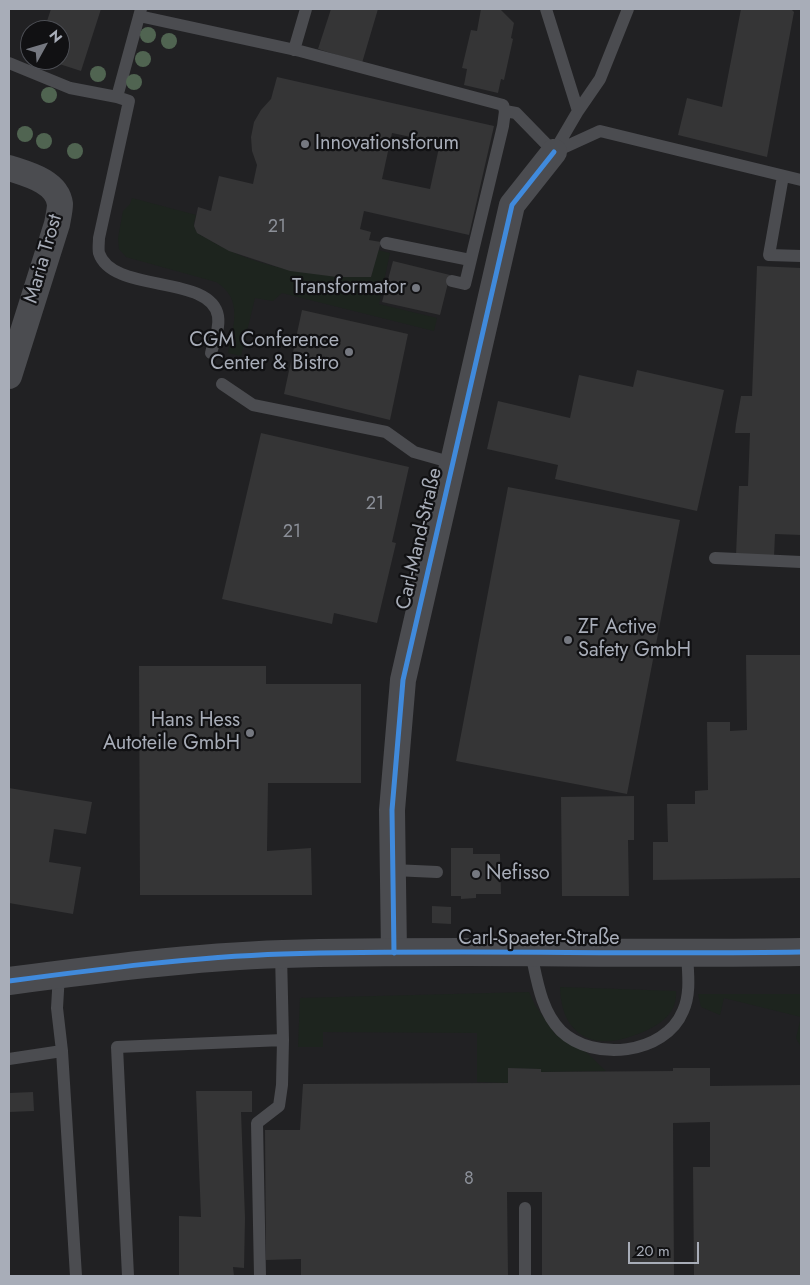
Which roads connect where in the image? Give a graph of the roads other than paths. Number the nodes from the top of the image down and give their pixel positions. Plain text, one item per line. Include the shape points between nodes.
1 (306, 9) edge
2 (546, 9) edge
3 (628, 9) edge
4 (140, 12) edge
5 (294, 50) junction
6 (9, 63) edge
7 (117, 97) junction
8 (505, 111) junction
9 (578, 111) junction
10 (554, 152) junction
11 (9, 168) edge
12 (783, 176) junction
13 (800, 176) edge
14 (386, 243) dead end
15 (801, 256) edge
16 (470, 260) junction
17 (452, 281) dead end
18 (211, 354) dead end
19 (9, 376) edge
20 (222, 384) dead end
21 (453, 463) junction
22 (715, 558) dead end
23 (801, 562) edge
24 (393, 870) junction
25 (436, 872) dead end
26 (801, 952) edge
27 (394, 953) junction
28 (281, 954) junction
29 (531, 954) junction
30 (687, 954) junction
31 (59, 974) junction
32 (9, 981) edge
33 (283, 1040) junction
34 (62, 1051) junction
35 (9, 1058) edge
36 (525, 1208) dead end
37 (76, 1276) edge
38 (128, 1276) edge
39 (260, 1276) edge
40 (525, 1276) edge

1 - 5 lane
2 - 9 lane
3 - 9 lane via 600,79
4 - 5 lane
4 - 7 lane
5 - 8 lane via 503,105
6 - 7 lane via 70,88
7 - 18 lane via 129,101 99,238 99,253 108,268 122,275 195,293 215,306 218,327
8 - 10 lane via 516,112
8 - 16 lane
9 - 10 lane
10 - 12 lane via 600,131
10 - 21 street, Carl-Mand-Straße via 512,205
11 - 19 street, Maria Trost via 51,187 60,203 58,224
12 - 13 lane
12 - 15 lane via 769,255
14 - 16 lane
16 - 17 lane via 465,284
20 - 21 lane via 252,404 386,432 414,452
21 - 24 street, Carl-Mand-Straße via 403,680 392,810
22 - 23 lane
24 - 25 lane
24 - 27 street, Carl-Mand-Straße
26 - 30 street, Carl-Spaeter-Straße
27 - 28 street, Carl-Spaeter-Straße
27 - 29 street, Carl-Spaeter-Straße
28 - 31 street, Carl-Spaeter-Straße via 162,962
28 - 33 lane
29 - 30 street, Carl-Spaeter-Straße
29 - 30 lane via 546,1009 561,1030 577,1044 612,1051 652,1042 676,1023 687,999
31 - 32 street, Carl-Spaeter-Straße
31 - 34 lane via 57,1008
33 - 38 lane via 117,1047
33 - 39 lane via 279,1106 257,1123
34 - 35 lane
34 - 37 lane
36 - 40 lane

